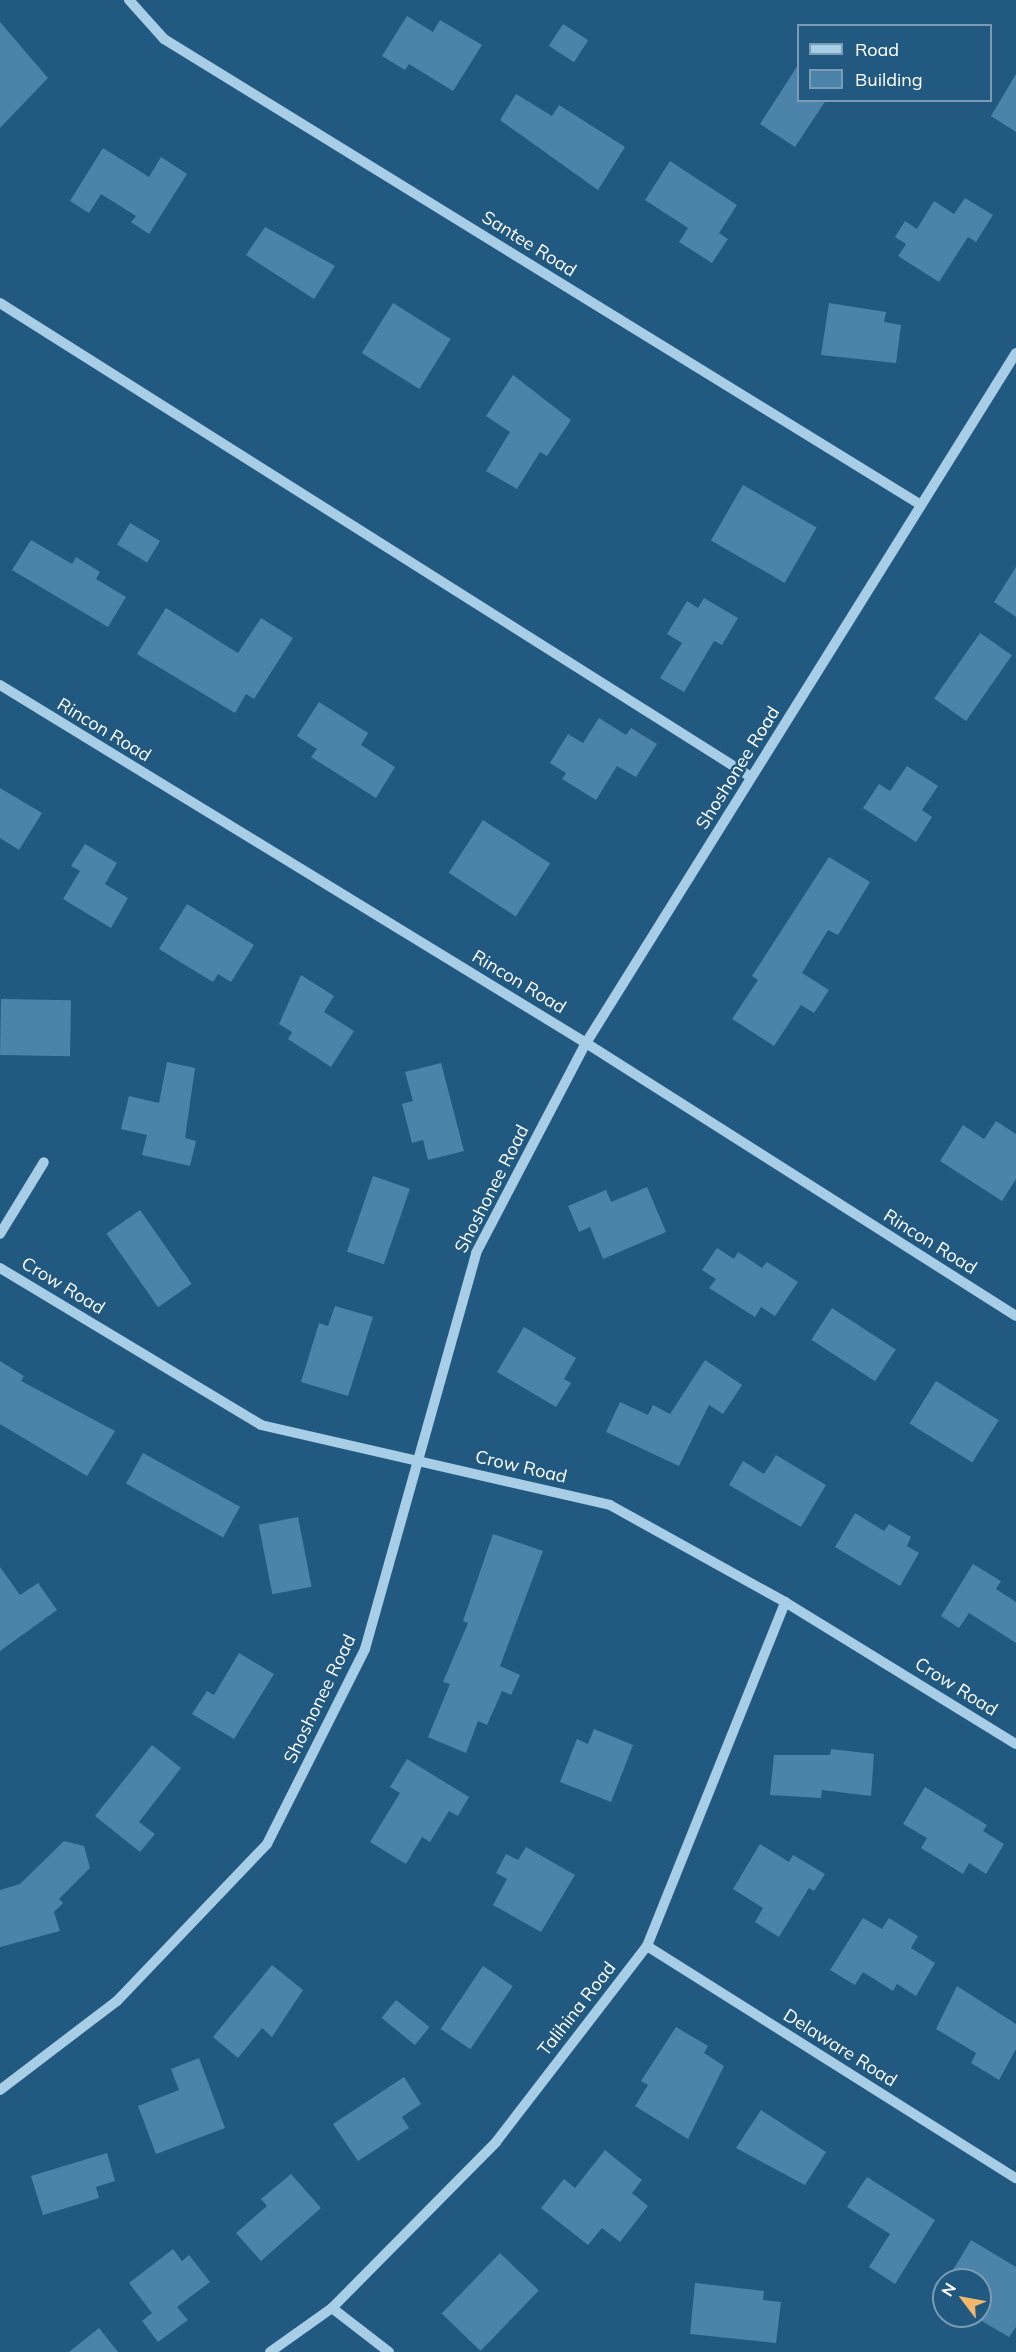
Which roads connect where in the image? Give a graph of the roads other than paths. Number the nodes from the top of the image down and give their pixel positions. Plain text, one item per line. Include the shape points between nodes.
1 (129, 0) edge
2 (0, 303) edge
3 (1016, 352) edge
4 (921, 505) junction
5 (0, 686) edge
6 (752, 777) junction
7 (586, 1043) junction
8 (44, 1162) dead end
9 (0, 1234) edge
10 (0, 1268) edge
11 (1016, 1316) edge
12 (416, 1458) junction
13 (785, 1602) junction
14 (1016, 1744) edge
15 (647, 1946) junction
16 (0, 2090) edge
17 (1016, 2178) edge
18 (332, 2308) junction
19 (270, 2352) edge
20 (389, 2352) edge

1 - 4 street, Santee Road via 164,39
2 - 6 street
3 - 4 street, Shoshonee Road
4 - 6 street, Shoshonee Road
5 - 7 street, Rincon Road
6 - 7 street, Shoshonee Road
7 - 11 street, Rincon Road
7 - 12 street, Shoshonee Road via 476,1253
8 - 9 street
10 - 12 street, Crow Road via 261,1425
12 - 13 street, Crow Road via 610,1505
12 - 16 street, Shoshonee Road via 365,1649 267,1844 117,2001
13 - 14 street, Crow Road
13 - 15 street, Talihina Road
15 - 17 street, Delaware Road
15 - 18 street, Talihina Road via 496,2142
18 - 19 street, Talihina Road
18 - 20 street

